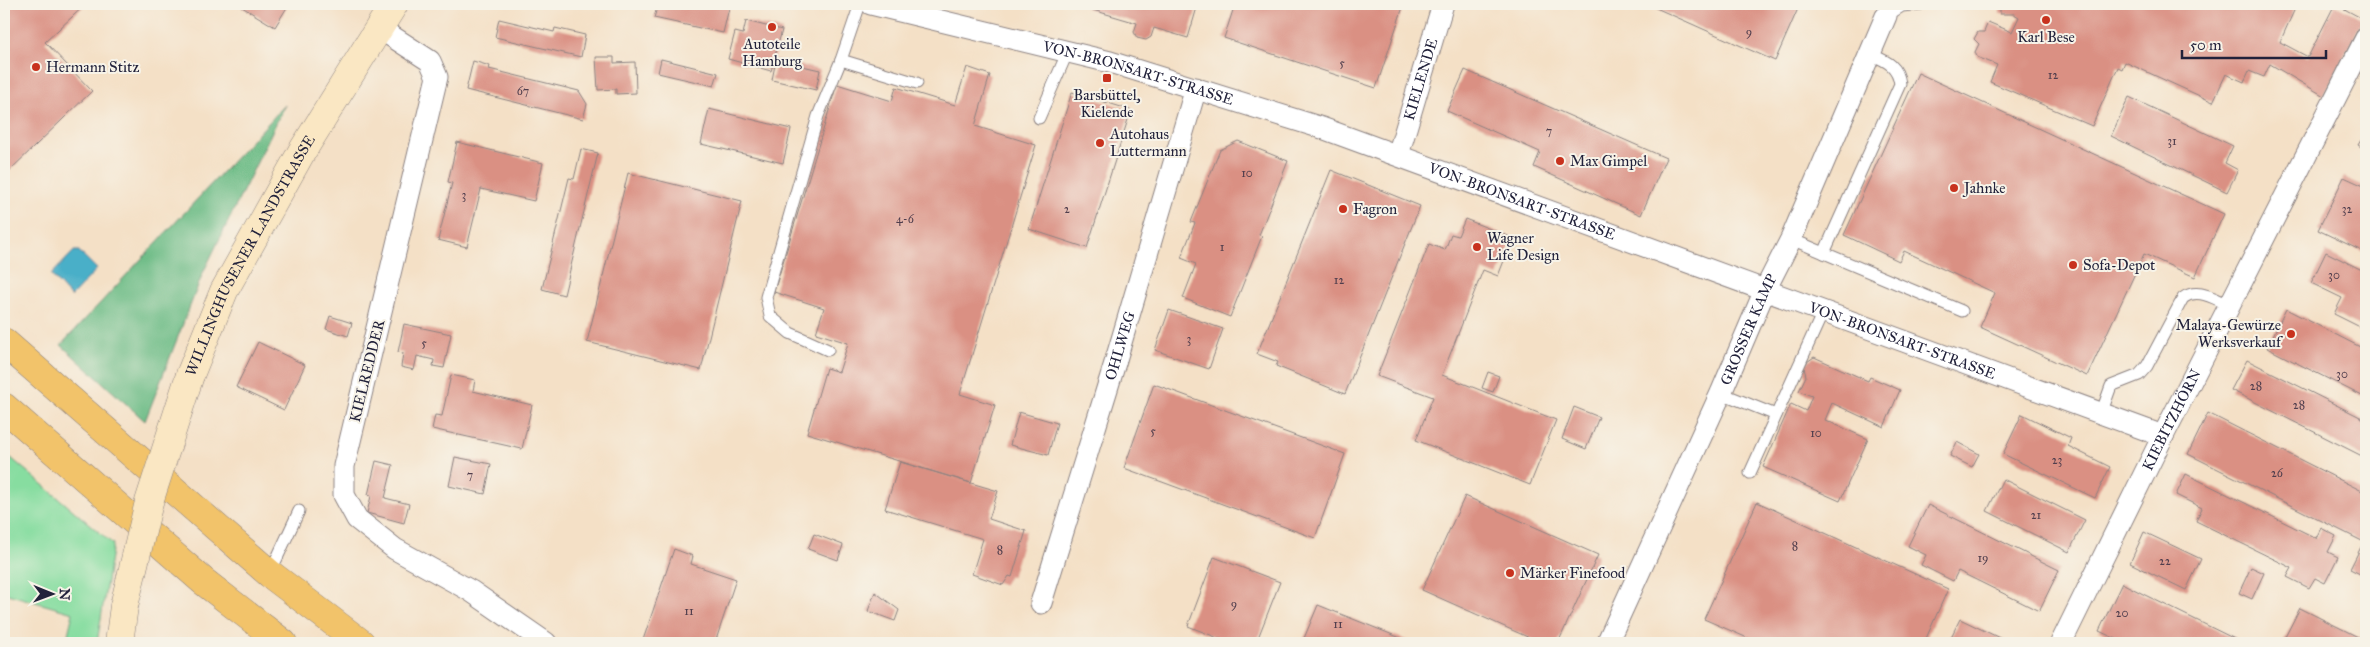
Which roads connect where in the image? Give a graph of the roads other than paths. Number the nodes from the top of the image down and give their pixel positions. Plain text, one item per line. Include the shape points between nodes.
1 (394, 4) edge
2 (860, 4) edge
3 (871, 4) edge
4 (1444, 4) edge
5 (1920, 4) edge
6 (1886, 16) joint
7 (379, 28) junction
8 (2366, 38) edge
9 (1068, 51) junction
10 (1870, 54) junction
11 (841, 60) junction
12 (917, 83) dead end
13 (1196, 88) junction
14 (1039, 118) dead end
15 (1398, 155) junction
16 (1791, 239) junction
17 (1824, 253) junction
18 (1765, 290) junction
19 (2230, 305) junction
20 (1962, 311) dead end
21 (1823, 312) junction
22 (4, 342) edge
23 (828, 350) dead end
24 (1721, 393) junction
25 (4, 408) edge
26 (2101, 414) junction
27 (1776, 415) junction
28 (2163, 436) junction
29 (1750, 472) dead end
30 (299, 511) dead end
31 (270, 574) junction
32 (1041, 603) dead end
33 (119, 643) edge
34 (283, 643) edge
35 (361, 643) edge
36 (546, 643) edge
37 (1607, 643) edge
38 (2061, 643) edge

1 - 7 main road, WILLINGHUSENER LANDSTRASSE
2 - 11 lane
3 - 9 street, VON-BRONSART-STRASSE
4 - 15 street, KIELENDE
5 - 6 lane via 1902,6
6 - 10 street, GROSSER KAMP
7 - 33 main road, WILLINGHUSENER LANDSTRASSE, bridge via 301,153 224,291 190,375 149,502 124,606
7 - 36 street, KIELREDDER via 430,61 437,77 344,466 344,495 357,519 395,549 472,591
8 - 19 street, KIEBITZHÖRN
9 - 13 street, VON-BRONSART-STRASSE
9 - 14 lane
10 - 16 street, GROSSER KAMP
10 - 17 lane via 1892,64 1899,73 1900,84
11 - 12 lane
11 - 23 lane via 818,116 766,297 770,316 790,333
13 - 15 street, VON-BRONSART-STRASSE
13 - 32 street, OHLWEG
15 - 18 street, VON-BRONSART-STRASSE
16 - 17 lane
16 - 18 street, GROSSER KAMP
17 - 20 lane
18 - 21 street, VON-BRONSART-STRASSE
18 - 24 street, GROSSER KAMP
19 - 26 lane via 2190,292 2183,298 2147,366 2139,375 2111,386
19 - 28 street, KIEBITZHÖRN
21 - 26 street, VON-BRONSART-STRASSE
21 - 27 lane
22 - 31 highway
24 - 27 lane
24 - 37 street, GROSSER KAMP
25 - 34 highway via 202,581
26 - 28 street, VON-BRONSART-STRASSE
27 - 29 lane
28 - 38 street, KIEBITZHÖRN
30 - 31 lane
31 - 35 highway

